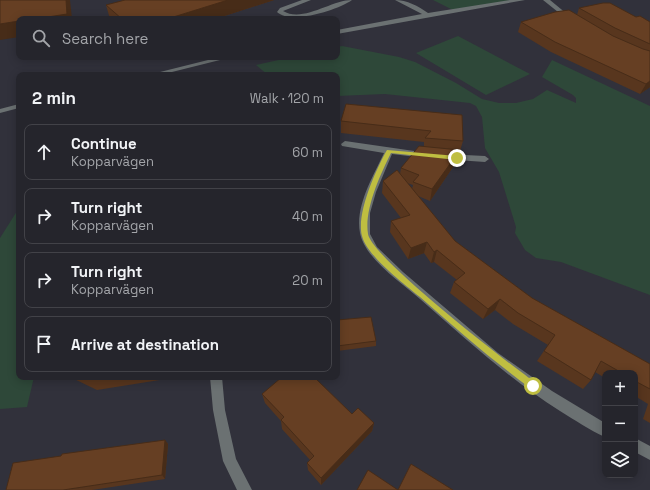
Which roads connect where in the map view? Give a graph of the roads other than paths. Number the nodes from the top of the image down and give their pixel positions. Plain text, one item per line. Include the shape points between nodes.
1 (308, 0) edge
2 (349, 0) edge
3 (398, 0) edge
4 (522, 0) edge
5 (546, 0) edge
6 (427, 15) junction
7 (287, 16) edge
8 (301, 16) edge
9 (574, 21) edge
10 (340, 31) edge
11 (218, 60) edge
12 (173, 72) edge
13 (16, 107) edge
14 (0, 111) edge
15 (345, 144) dead end
16 (389, 151) junction
17 (485, 159) dead end
18 (216, 380) edge
19 (602, 428) edge
20 (638, 448) edge
21 (650, 454) edge
22 (245, 490) edge

1 - 7 street via 282,9 280,12
2 - 8 street
3 - 6 street
4 - 6 street
5 - 9 street
6 - 10 street
11 - 12 street
13 - 14 street
15 - 16 street
16 - 17 street
16 - 19 street via 370,195 364,227 369,244 401,277 493,356 567,408
18 - 22 street via 219,410 230,461
20 - 21 street

